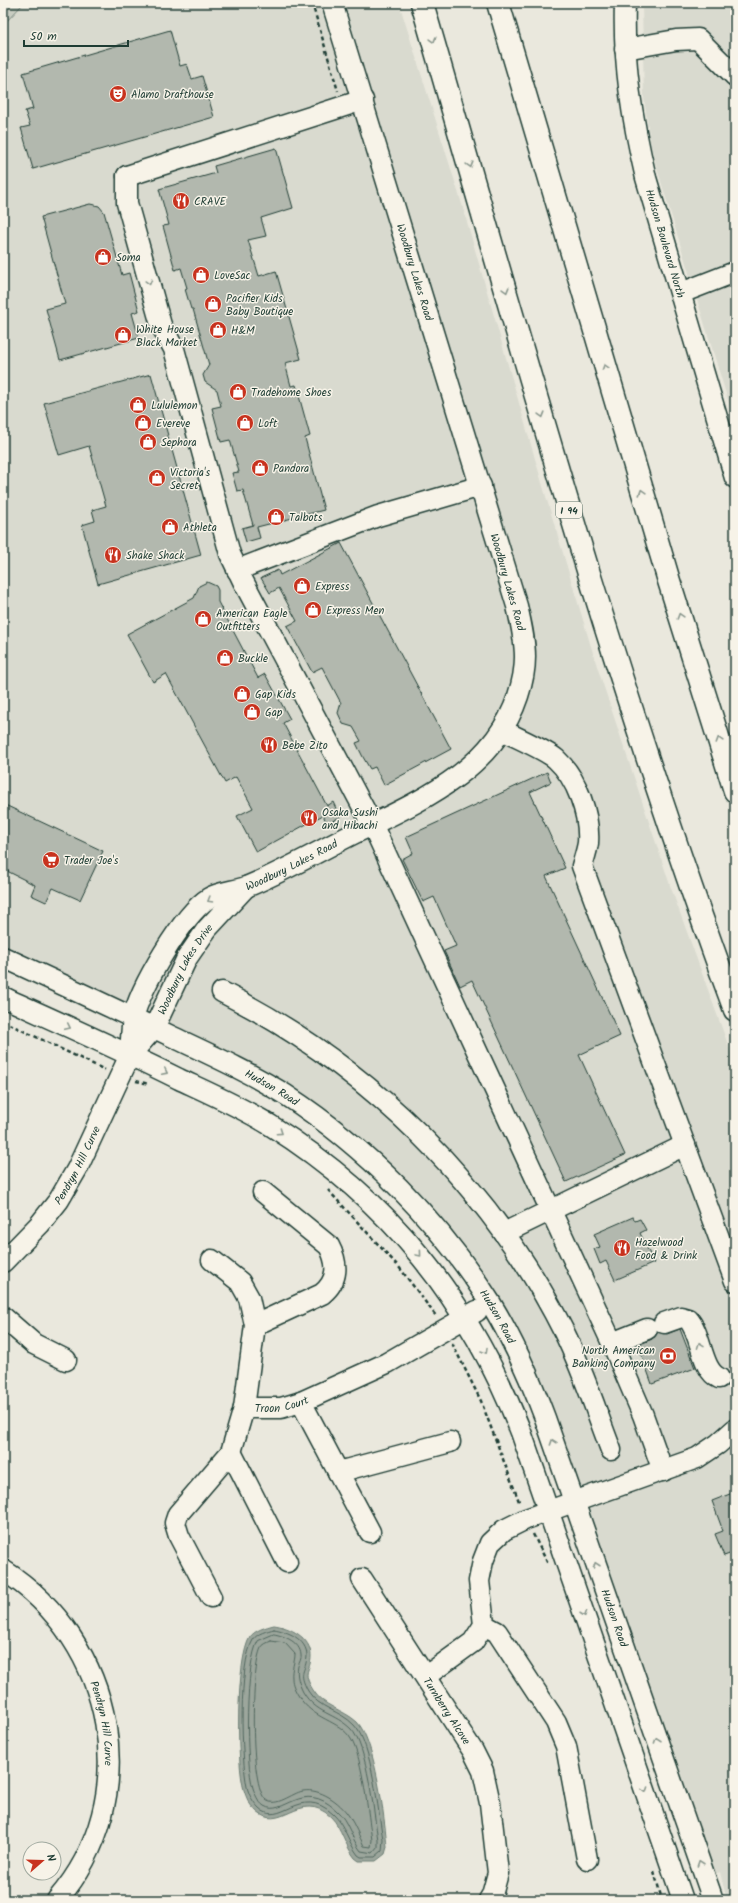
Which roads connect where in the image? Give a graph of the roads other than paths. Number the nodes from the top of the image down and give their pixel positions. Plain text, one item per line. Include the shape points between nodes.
1 (332, 3) edge
2 (422, 3) edge
3 (498, 3) edge
4 (503, 3) edge
5 (625, 3) edge
6 (512, 49) junction
7 (625, 49) junction
8 (735, 76) edge
9 (363, 100) junction
10 (735, 272) edge
11 (681, 293) junction
12 (735, 478) edge
13 (481, 486) junction
14 (237, 570) junction
15 (502, 730) junction
16 (735, 791) edge
17 (372, 824) junction
18 (246, 887) junction
19 (3, 958) edge
20 (222, 992) dead end
21 (3, 997) edge
22 (735, 1010) edge
23 (133, 1018) junction
24 (154, 1028) junction
25 (130, 1055) junction
26 (685, 1145) junction
27 (263, 1192) dead end
28 (551, 1209) junction
29 (504, 1233) junction
30 (212, 1260) dead end
31 (3, 1262) edge
32 (735, 1282) edge
33 (490, 1303) junction
34 (3, 1317) edge
35 (465, 1317) junction
36 (255, 1324) junction
37 (612, 1343) junction
38 (66, 1360) dead end
39 (719, 1378) dead end
40 (301, 1402) junction
41 (244, 1408) junction
42 (735, 1429) edge
43 (450, 1442) dead end
44 (611, 1450) dead end
45 (231, 1452) junction
46 (663, 1471) junction
47 (338, 1472) junction
48 (574, 1502) junction
49 (548, 1511) junction
50 (370, 1532) dead end
51 (287, 1562) dead end
52 (3, 1570) edge
53 (362, 1579) dead end
54 (211, 1597) dead end
55 (484, 1625) junction
56 (426, 1676) junction
57 (693, 1842) junction
58 (666, 1850) junction
59 (587, 1859) dead end
60 (57, 1900) edge
61 (489, 1900) edge
62 (683, 1900) edge
63 (713, 1900) edge

1 - 9 street, Woodbury Lakes Road
2 -> 22 highway, I 94 via 609,642 660,800
3 - 6 highway
4 - 6 highway
5 - 7 street, Hudson Boulevard North
16 -> 6 highway via 667,574
7 - 8 street via 676,40 698,40
7 - 11 street, Hudson Boulevard North via 635,131 646,178
9 - 13 street, Woodbury Lakes Road
9 - 14 street via 127,176 127,202 161,325 174,349 227,544
10 - 11 street
11 - 12 street, Hudson Boulevard North
13 - 14 street via 378,516
13 - 15 street, Woodbury Lakes Road via 523,631 525,658 522,681 513,709
14 - 17 street
15 - 17 street, Woodbury Lakes Road via 488,750 470,768
15 - 26 street via 555,758 570,774 586,817 588,843 582,866
17 - 18 street, Woodbury Lakes Road
17 - 28 street
18 -> 23 street, Woodbury Lakes Road via 209,898 188,918 168,943
18 - 24 street, Woodbury Lakes Drive via 207,929 187,958
19 - 23 street, Hudson Road
20 - 29 street via 316,1047 392,1108 453,1170
21 -> 25 street
23 - 24 street, Hudson Road
23 - 25 street, Woodbury Lakes Road
24 - 25 street, Woodbury Lakes Drive
24 - 33 street, Hudson Road via 245,1072 285,1095 356,1149 416,1206 466,1267
25 - 31 street, Pendryn Hill Curve via 77,1169 59,1200
25 -> 35 street via 269,1124 335,1171 389,1220 420,1254
26 - 28 street
26 - 32 street
27 - 36 street via 329,1246 335,1257 336,1275 330,1288 322,1294
28 - 29 street
28 - 37 street
29 - 44 street via 526,1265 564,1332
30 - 36 street via 240,1282 249,1298
33 - 35 street, Troon Court
48 -> 33 street, Hudson Road via 534,1388
34 - 38 street via 34,1344
35 - 40 street, Troon Court via 387,1362
35 -> 49 street via 509,1400
36 - 41 street
39 -> 37 street via 710,1371 694,1327 688,1319 681,1317
37 - 46 street via 643,1415
40 - 41 street, Troon Court via 281,1408
40 - 47 street
41 - 45 street, Troon Court
42 - 46 street via 697,1458
43 - 47 street
45 - 51 street
45 - 54 street, Troon Court via 178,1514 175,1523 179,1536
46 - 48 street
47 - 50 street
48 - 49 street
57 -> 48 street, Hudson Road
49 - 55 street via 504,1530 490,1543 479,1581
49 -> 58 street
52 - 60 street, Pendryn Hill Curve via 43,1601 74,1641 92,1672 103,1708 108,1743 108,1784 100,1824 84,1860
53 - 56 street
55 - 56 street, Turnberry Alcove via 473,1642
55 - 59 street via 497,1632 556,1722 566,1746
56 - 61 street, Turnberry Alcove via 473,1750 483,1771 490,1803 498,1873
57 - 58 street
63 -> 57 street, Hudson Road
58 - 62 street

